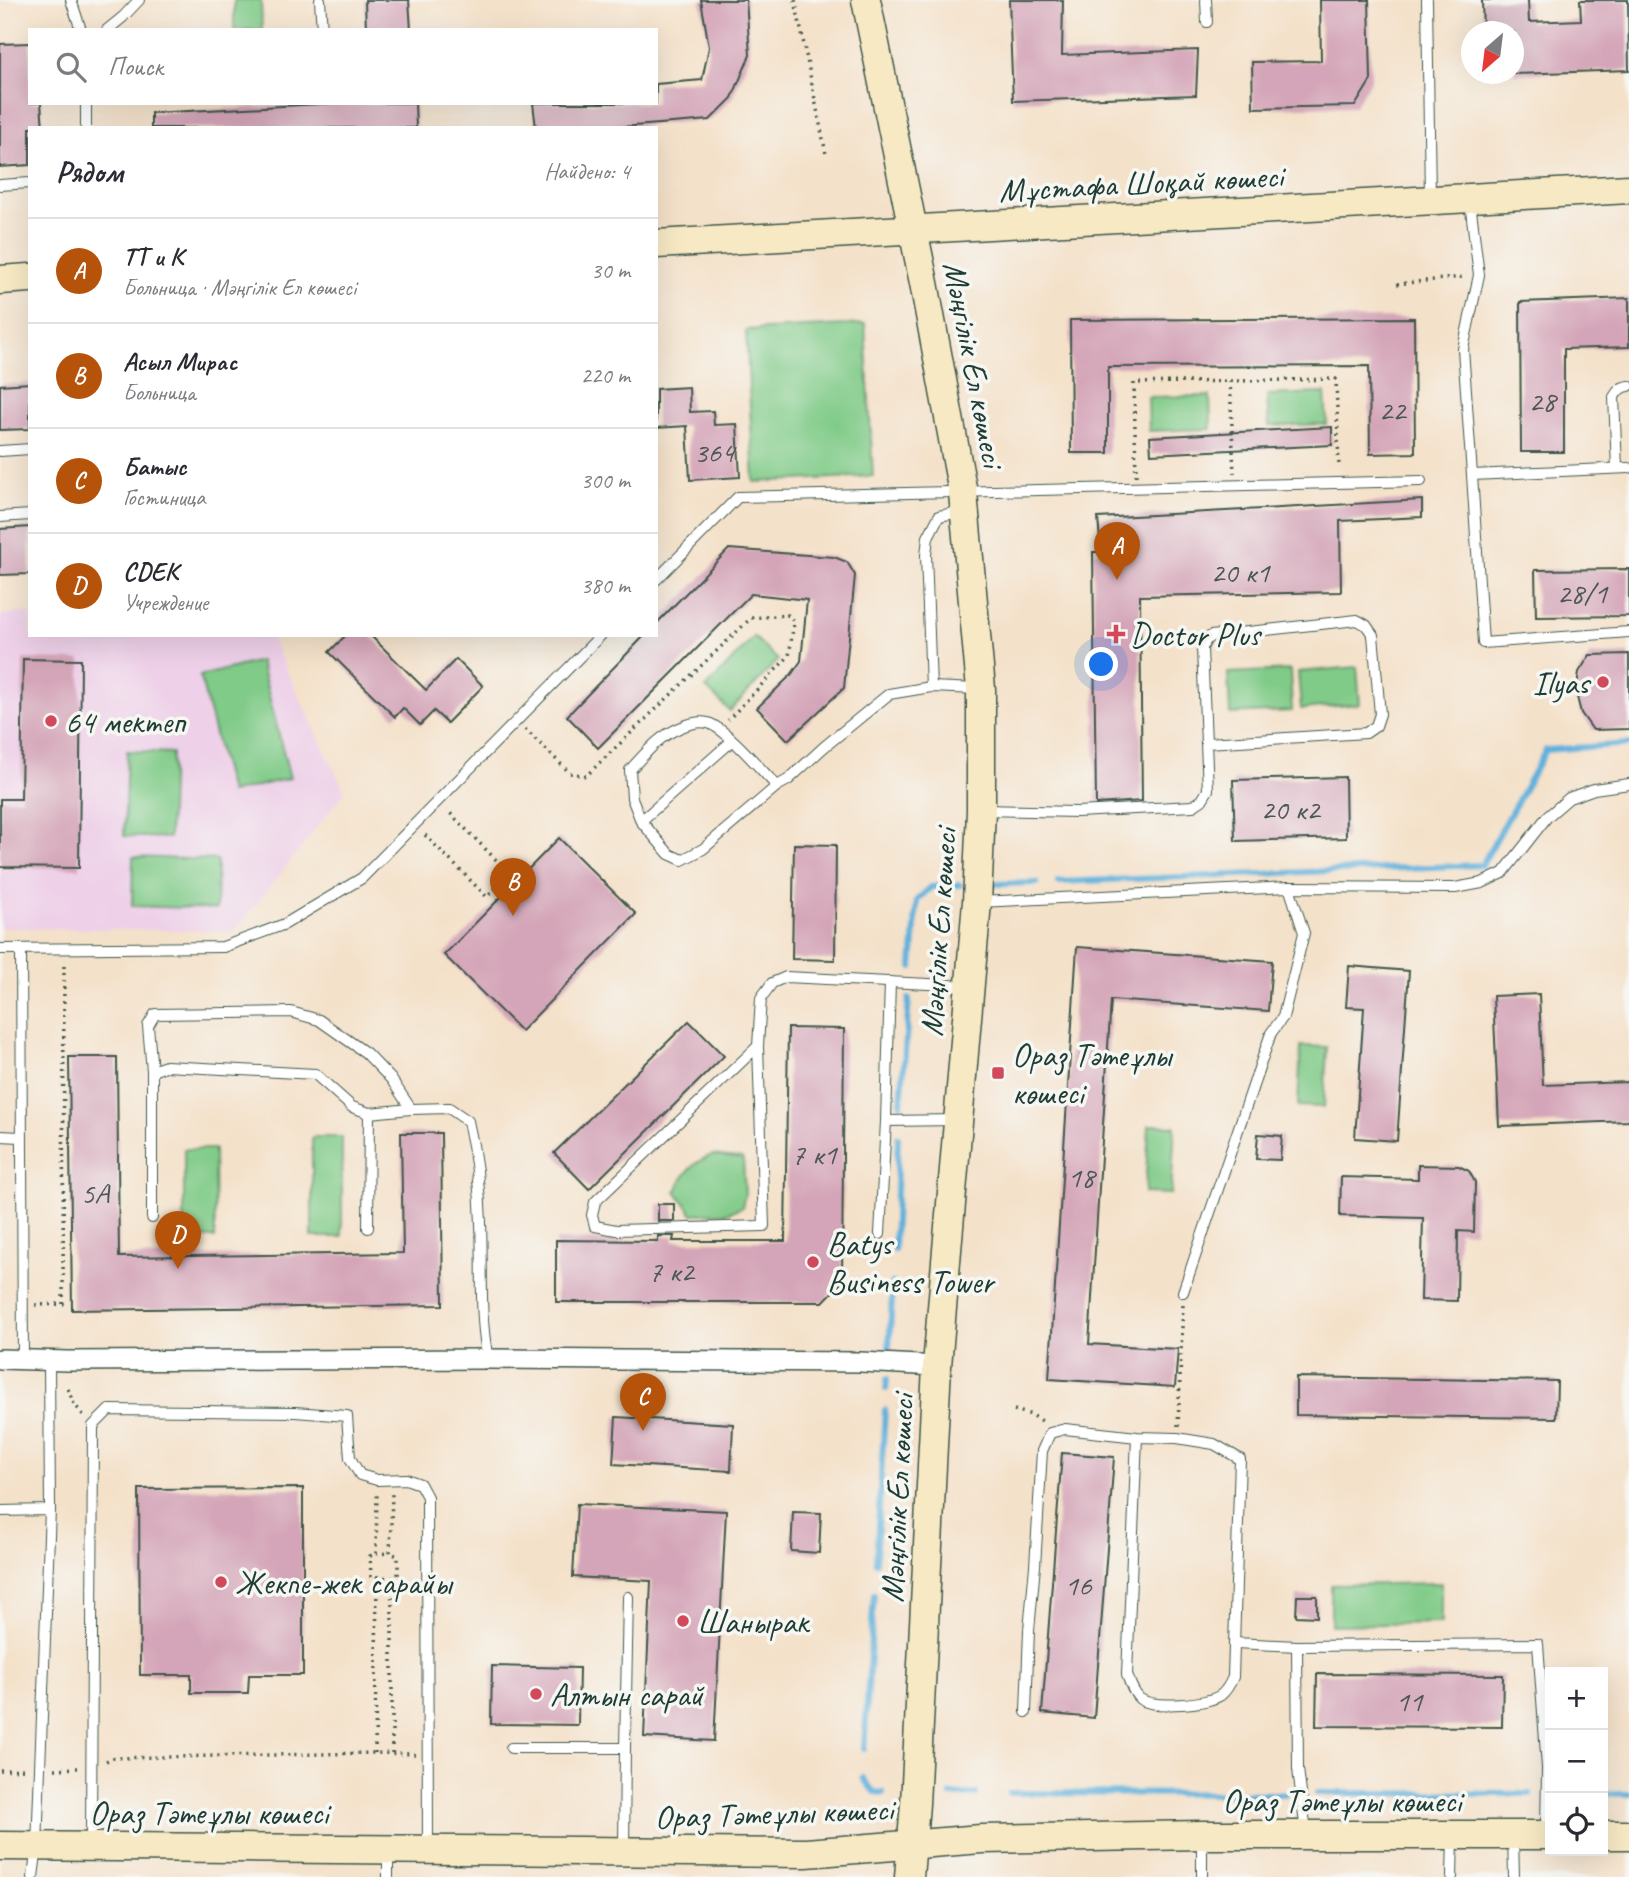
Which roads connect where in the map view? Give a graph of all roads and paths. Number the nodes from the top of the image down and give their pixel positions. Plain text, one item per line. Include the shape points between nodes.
1 (71, 0) edge
2 (139, 0) edge
3 (320, 0) edge
4 (795, 0) edge
5 (866, 0) edge
6 (1206, 0) edge
7 (1427, 0) edge
8 (1207, 22) dead end
9 (80, 28) edge
10 (109, 28) edge
11 (322, 28) edge
12 (86, 105) edge
13 (86, 126) edge
14 (826, 154) dead end
15 (28, 183) edge
16 (0, 185) edge
17 (1629, 190) edge
18 (1469, 198) junction
19 (1430, 201) junction
20 (913, 230) junction
21 (658, 244) edge
22 (1479, 275) junction
23 (28, 278) edge
24 (0, 280) edge
25 (1397, 284) dead end
26 (1230, 381) junction
27 (1629, 386) edge
28 (28, 449) edge
29 (0, 451) edge
30 (1617, 468) junction
31 (1629, 468) edge
32 (1472, 475) junction
33 (1421, 481) dead end
34 (1339, 484) junction
35 (1234, 486) junction
36 (1136, 489) junction
37 (964, 502) junction
38 (28, 515) edge
39 (0, 517) edge
40 (658, 578) edge
41 (1629, 632) edge
42 (599, 637) edge
43 (931, 687) junction
44 (981, 689) junction
45 (517, 721) junction
46 (719, 729) junction
47 (732, 741) junction
48 (1207, 743) junction
49 (1629, 784) edge
50 (777, 786) junction
51 (437, 800) junction
52 (981, 810) junction
53 (641, 821) junction
54 (414, 824) junction
55 (1290, 887) junction
56 (977, 902) junction
57 (64, 948) junction
58 (0, 949) edge
59 (21, 949) junction
60 (890, 982) junction
61 (969, 986) junction
62 (758, 1046) junction
63 (152, 1071) junction
64 (411, 1109) junction
65 (369, 1114) junction
66 (957, 1120) junction
67 (886, 1121) junction
68 (0, 1136) edge
69 (21, 1137) junction
70 (152, 1218) dead end
71 (368, 1228) dead end
72 (880, 1234) dead end
73 (1183, 1293) joint
74 (22, 1305) junction
75 (0, 1359) edge
76 (23, 1359) junction
77 (488, 1359) junction
78 (49, 1360) junction
79 (937, 1366) junction
80 (68, 1389) dead end
81 (1014, 1410) dead end
82 (93, 1426) junction
83 (1050, 1433) junction
84 (1137, 1437) junction
85 (1177, 1438) junction
86 (392, 1479) junction
87 (377, 1480) junction
88 (50, 1510) junction
89 (0, 1511) edge
90 (390, 1553) junction
91 (376, 1554) junction
92 (377, 1577) junction
93 (392, 1578) junction
94 (628, 1597) dead end
95 (1235, 1643) junction
96 (1297, 1646) junction
97 (1026, 1712) dead end
98 (511, 1748) dead end
99 (625, 1748) junction
100 (375, 1753) junction
101 (392, 1753) junction
102 (428, 1755) junction
103 (92, 1768) junction
104 (40, 1769) junction
105 (0, 1770) edge
106 (1547, 1793) edge
107 (1202, 1835) junction
108 (1306, 1835) junction
109 (1453, 1835) junction
110 (1513, 1835) junction
111 (1545, 1835) edge
112 (1608, 1835) edge
113 (1629, 1835) edge
114 (912, 1843) junction
115 (0, 1846) edge
116 (37, 1846) junction
117 (91, 1846) junction
118 (388, 1849) junction
119 (428, 1849) junction
120 (624, 1851) junction
121 (33, 1877) edge
122 (388, 1877) edge
123 (909, 1877) edge
124 (1202, 1877) edge
125 (1452, 1877) edge
126 (1514, 1877) edge

1 - 9 lane
2 - 10 lane
3 - 11 lane
4 - 14 path
5 - 20 street, Мәңгілік Ел көшесі
6 - 8 lane
7 - 19 lane
12 - 13 lane
15 - 16 lane
17 - 18 street, Мұстафа Шоқай көшесі
18 - 19 street, Мұстафа Шоқай көшесі
18 - 22 lane
19 - 20 street, Мұстафа Шоқай көшесі
20 - 21 street, Мұстафа Шоқай көшесі
20 - 37 street, Мәңгілік Ел көшесі
22 - 25 path
22 - 32 lane via 1463,349
23 - 24 street
26 - 34 path via 1336,379
26 - 35 path
26 - 36 path via 1134,383
27 - 30 lane via 1617,390 1614,397
28 - 29 lane
30 - 31 lane
30 - 32 lane
32 - 41 lane via 1483,643
33 - 34 lane
34 - 35 lane
35 - 36 lane
36 - 37 lane
37 - 40 lane via 810,494 738,497
37 - 43 lane via 939,516 928,537
37 - 44 street, Мәңгілік Ел көшесі
38 - 39 lane
42 - 45 lane
43 - 44 lane
43 - 50 lane via 889,694
44 - 52 street, Мәңгілік Ел көшесі
45 - 46 path via 570,773 586,776 751,618 788,615 794,622 789,656
45 - 51 lane
46 - 47 lane
46 - 53 lane via 706,723 688,724 659,740 631,770 632,799
47 - 50 lane
47 - 53 lane
48 - 48 lane via 1202,648 1211,636 1357,620 1373,635 1380,714 1376,726 1366,733
48 - 52 lane via 1208,790 1193,806 1077,812
49 - 55 lane via 1569,798 1547,817 1503,873 1482,883 1455,888
50 - 53 lane via 703,849 682,860 669,854
51 - 54 lane
51 - 54 path via 510,874 487,897
52 - 56 street, Мәңгілік Ел көшесі
54 - 57 lane via 362,877 285,924 223,947
55 - 56 lane
55 - 73 lane via 1304,933 1283,1017 1271,1033
56 - 61 street, Мәңгілік Ел көшесі
57 - 59 lane
57 - 74 path via 63,1304
58 - 59 lane
59 - 69 lane
60 - 61 lane
60 - 62 lane via 786,977 772,983 761,998
60 - 67 lane
61 - 66 street, Мәңгілік Ел көшесі
62 - 62 lane via 764,1226 616,1230 595,1226 595,1202
63 - 64 lane via 148,1026 155,1014 290,1012 319,1020 366,1053
63 - 65 lane via 166,1066 315,1074 352,1107
63 - 70 lane
64 - 65 lane
64 - 77 lane via 449,1108 468,1121 477,1157 483,1332
65 - 71 lane
66 - 67 lane
66 - 79 street, Мәңгілік Ел көшесі
67 - 72 lane
68 - 69 lane
69 - 74 lane
73 - 85 path
74 - 76 lane
75 - 76 street
76 - 78 street
77 - 78 street
77 - 79 street
78 - 88 lane
79 - 114 street, Мәңгілік Ел көшесі
80 - 82 path
81 - 83 path via 1042,1420
82 - 87 lane via 109,1410 348,1416 350,1458 360,1475
82 - 103 lane
83 - 84 lane via 1065,1429
83 - 97 lane via 1042,1451
84 - 85 lane
84 - 95 lane via 1127,1675 1132,1689 1151,1703 1191,1703 1218,1697 1233,1677
85 - 95 lane via 1214,1444 1240,1459
86 - 87 lane
86 - 90 path
86 - 102 lane via 420,1484 427,1497
87 - 91 path
88 - 89 lane
88 - 104 lane
90 - 91 path
90 - 93 path via 398,1556 398,1575
91 - 92 path via 370,1556 371,1577
92 - 93 path
92 - 100 path
93 - 101 path
94 - 99 lane
95 - 96 lane
96 - 106 lane via 1538,1644
96 - 108 lane via 1298,1769
98 - 99 lane
99 - 120 lane
100 - 101 path
100 - 103 path via 113,1758
101 - 102 path
102 - 119 lane
103 - 104 path
103 - 117 lane
104 - 105 path
104 - 116 lane
107 - 108 street, Ораз Тәтеұлы көшесі
107 - 114 street, Ораз Тәтеұлы көшесі
107 - 124 lane
108 - 109 street, Ораз Тәтеұлы көшесі
109 - 110 street, Ораз Тәтеұлы көшесі
109 - 125 lane
110 - 111 street, Ораз Тәтеұлы көшесі
110 - 126 lane
112 - 113 street
114 - 120 street, Ораз Тәтеұлы көшесі via 806,1853
114 - 123 street, Мәңгілік Ел көшесі
115 - 116 street, Ораз Тәтеұлы көшесі
116 - 117 street, Ораз Тәтеұлы көшесі
116 - 121 lane
117 - 118 street, Ораз Тәтеұлы көшесі
118 - 119 street, Ораз Тәтеұлы көшесі
118 - 122 lane
119 - 120 street, Ораз Тәтеұлы көшесі

